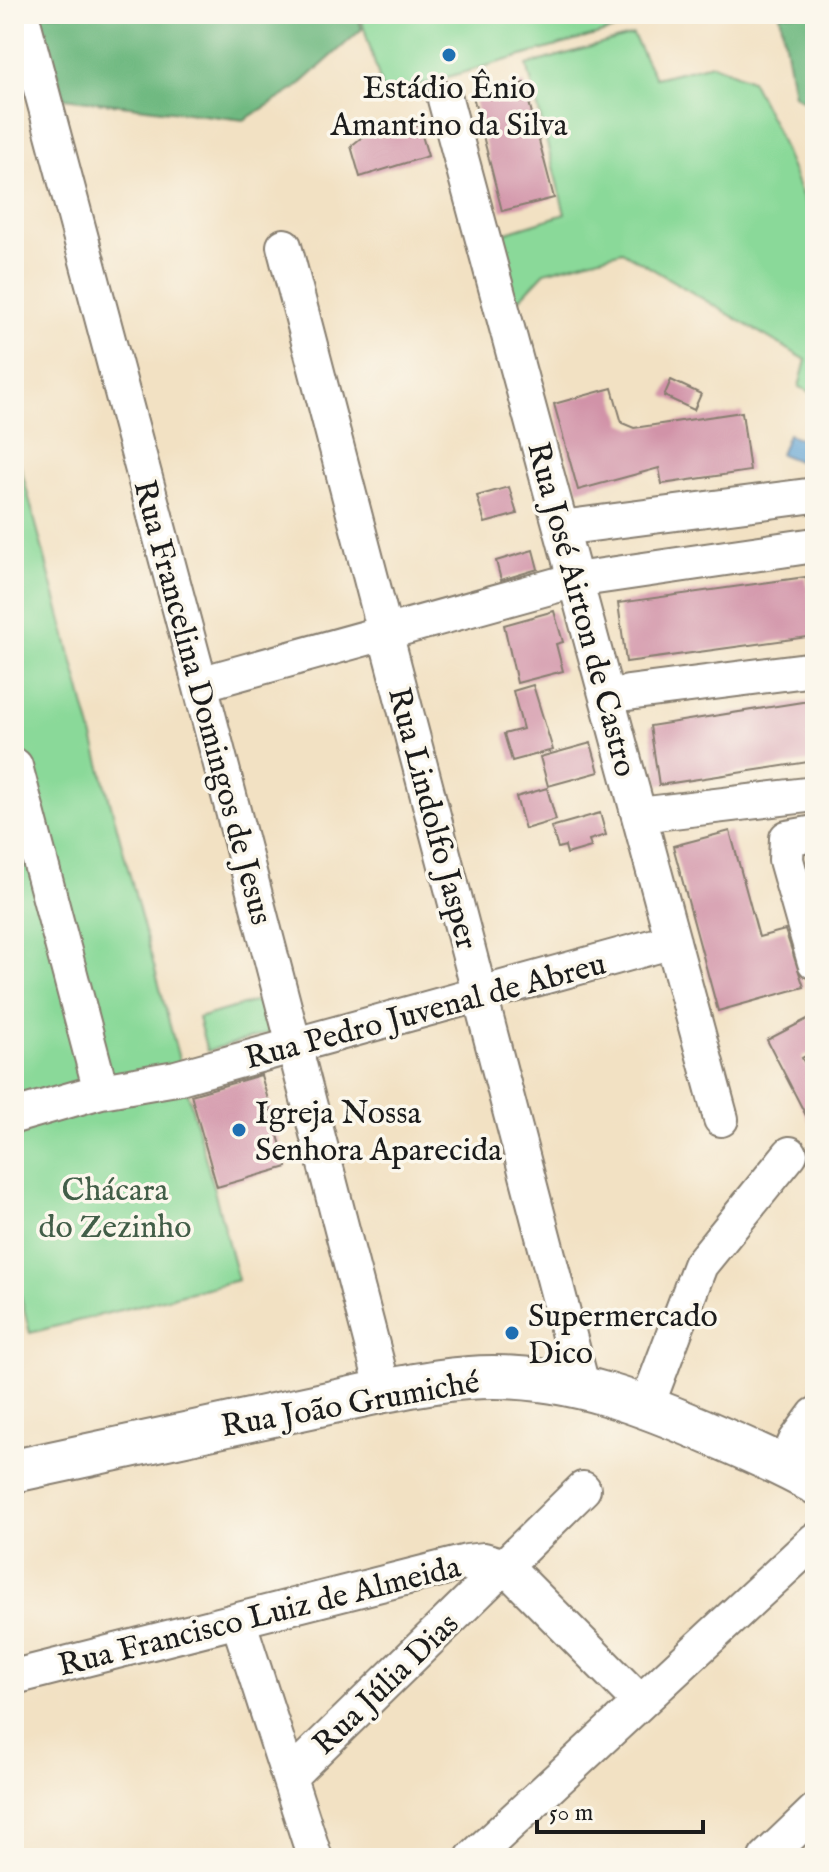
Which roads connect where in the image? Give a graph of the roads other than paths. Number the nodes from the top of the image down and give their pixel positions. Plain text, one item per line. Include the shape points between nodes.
1 (21, 14) edge
2 (445, 99) dead end
3 (284, 246) dead end
4 (815, 495) edge
5 (561, 528) junction
6 (815, 545) edge
7 (575, 580) junction
8 (385, 633) junction
9 (815, 669) edge
10 (200, 684) junction
11 (628, 693) dead end
12 (15, 766) edge
13 (815, 794) edge
14 (639, 815) junction
15 (815, 833) edge
16 (673, 941) junction
17 (815, 962) edge
18 (480, 994) junction
19 (294, 1046) junction
20 (101, 1091) junction
21 (14, 1116) edge
22 (721, 1119) dead end
23 (790, 1154) dead end
24 (583, 1389) junction
25 (384, 1391) junction
26 (647, 1405) junction
27 (815, 1415) edge
28 (14, 1471) edge
29 (800, 1474) edge
30 (583, 1489) dead end
31 (815, 1540) edge
32 (505, 1566) junction
33 (238, 1620) junction
34 (14, 1677) edge
35 (640, 1702) junction
36 (289, 1777) junction
37 (815, 1811) edge
38 (315, 1858) edge
39 (473, 1858) edge
40 (766, 1858) edge

1 - 10 street, Rua Francelina Domingos de Jesus
2 - 5 street, Rua José Airton de Castro
3 - 8 street, Rua Lindolfo Jasper
4 - 5 street
5 - 7 street, Rua José Airton de Castro
6 - 7 street
7 - 8 street
7 - 14 street, Rua José Airton de Castro
8 - 10 street
8 - 18 street, Rua Lindolfo Jasper
9 - 11 street
10 - 19 street, Rua Francelina Domingos de Jesus
12 - 20 street
13 - 14 street
14 - 16 street, Rua José Airton de Castro
15 - 17 street via 787,838 786,860
16 - 18 street, Rua Pedro Juvenal de Abreu
16 - 22 street, Rua José Airton de Castro
18 - 19 street, Rua Pedro Juvenal de Abreu
18 - 24 street, Rua Lindolfo Jasper
19 - 20 street, Rua Pedro Juvenal de Abreu via 176,1078
19 - 25 street, Rua Francelina Domingos de Jesus
20 - 21 street, Rua Pedro Juvenal de Abreu
23 - 26 street via 700,1265
24 - 25 main road, Rua João Grumiché via 496,1377
24 - 26 main road, Rua João Grumiché
25 - 28 main road, Rua João Grumiché
26 - 29 main road, Rua João Grumiché
27 - 29 street via 796,1441
30 - 32 street, Rua Júlia Dias
31 - 35 street
32 - 33 street, Rua Francisco Luiz de Almeida via 467,1562
32 - 35 street, Rua Francisco Luiz de Almeida
32 - 36 street, Rua Júlia Dias
33 - 34 street, Rua Francisco Luiz de Almeida
33 - 36 street
35 - 39 street
36 - 38 street
37 - 40 street

